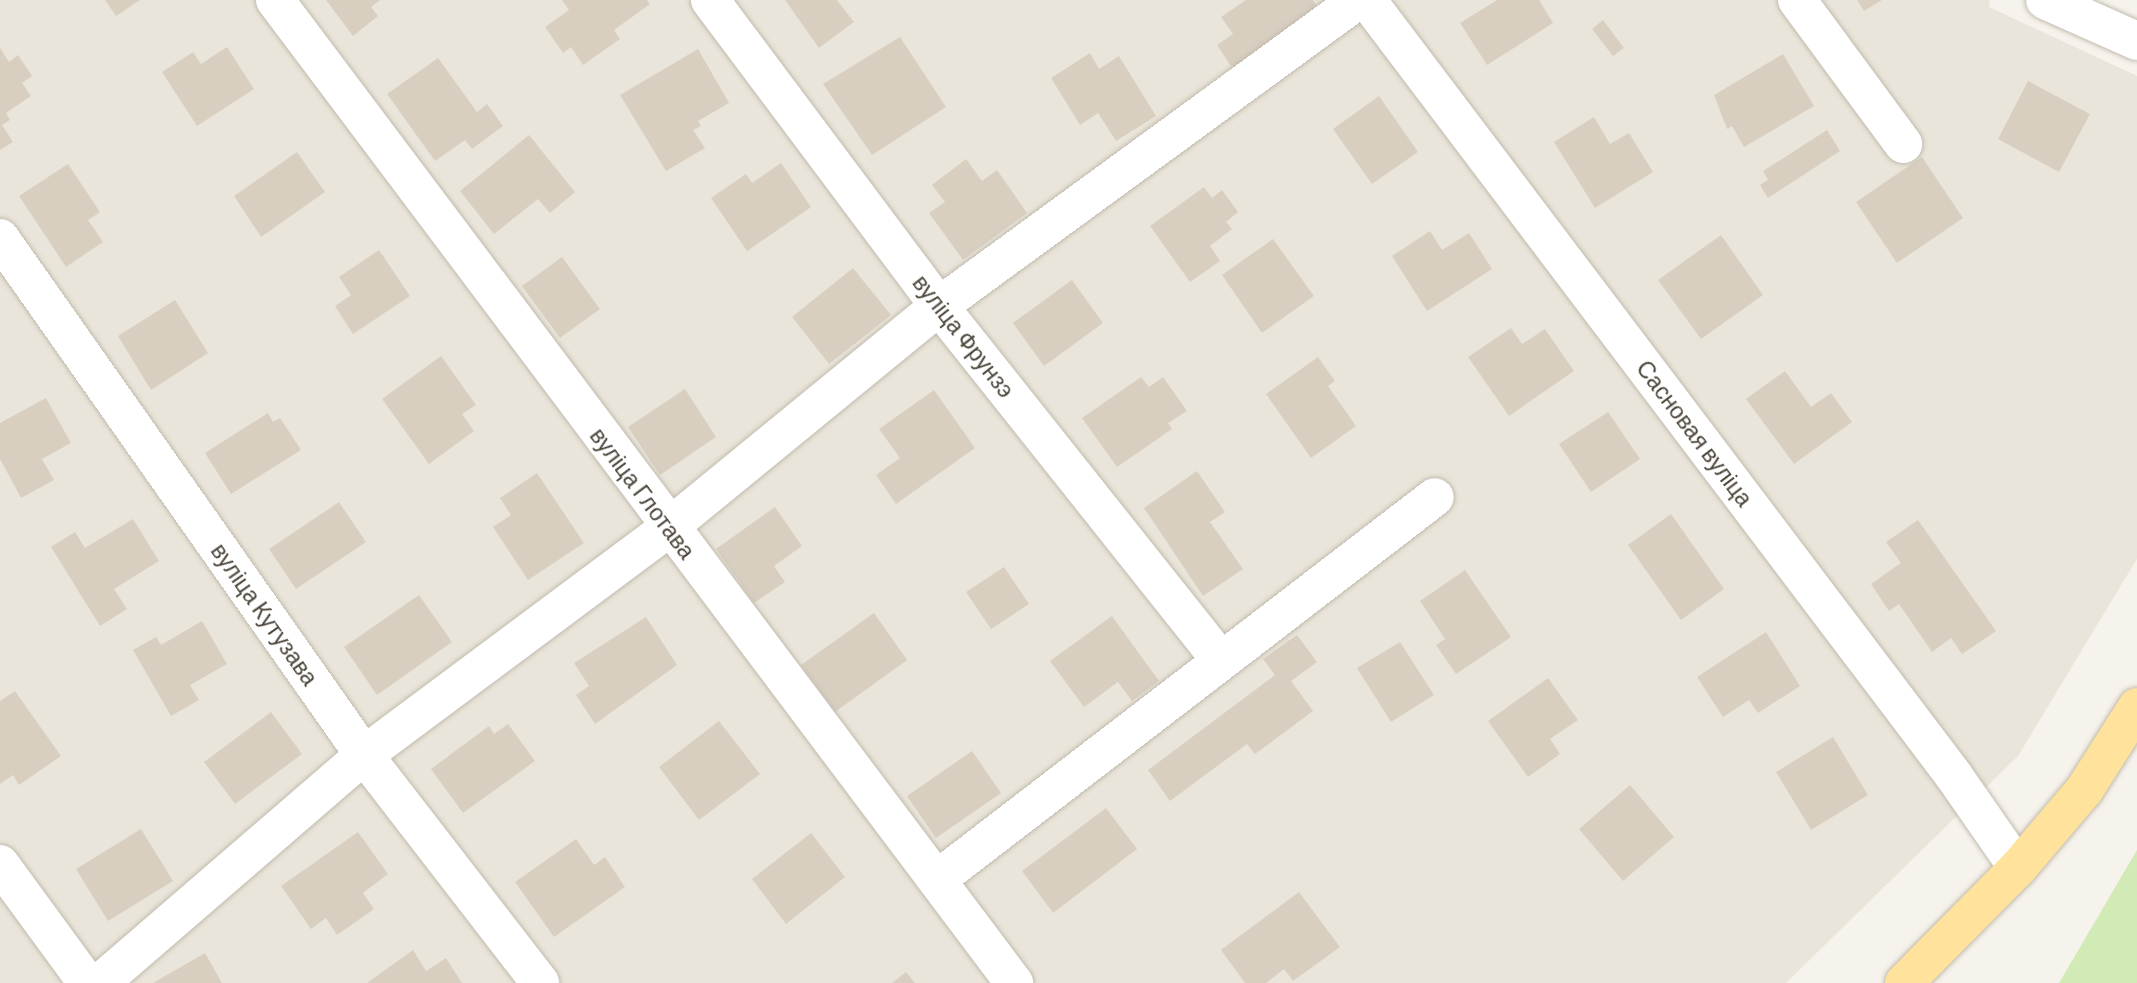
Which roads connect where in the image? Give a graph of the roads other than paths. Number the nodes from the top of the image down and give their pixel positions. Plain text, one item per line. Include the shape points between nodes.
1 (275, 0) edge
2 (1358, 0) edge
3 (1367, 0) edge
4 (1797, 0) edge
5 (2045, 0) edge
6 (717, 3) edge
7 (2137, 41) edge
8 (1903, 144) dead end
9 (0, 238) edge
10 (939, 306) junction
11 (1435, 497) dead end
12 (668, 528) junction
13 (1220, 659) junction
14 (2137, 707) edge
15 (365, 755) junction
16 (0, 864) edge
17 (2018, 869) junction
18 (939, 878) junction
19 (87, 983) edge
20 (100, 983) edge
21 (540, 983) edge
22 (1014, 983) edge
23 (1904, 983) edge

1 - 12 street, вуліца Глотава
2 - 10 street
3 - 17 street, Сасновая вуліца via 1954,776
4 - 8 street
5 - 7 street
6 - 10 street, вуліца Фрунзэ
9 - 15 street, вуліца Кутузава
10 - 12 street
10 - 13 street, вуліца Фрунзэ
11 - 13 street
12 - 15 street
12 - 18 street, вуліца Глотава
13 - 18 street
14 - 17 main road via 2085,789
15 - 20 street
15 - 21 street, вуліца Кутузава
16 - 19 street
17 - 23 main road
18 - 22 street, вуліца Глотава

